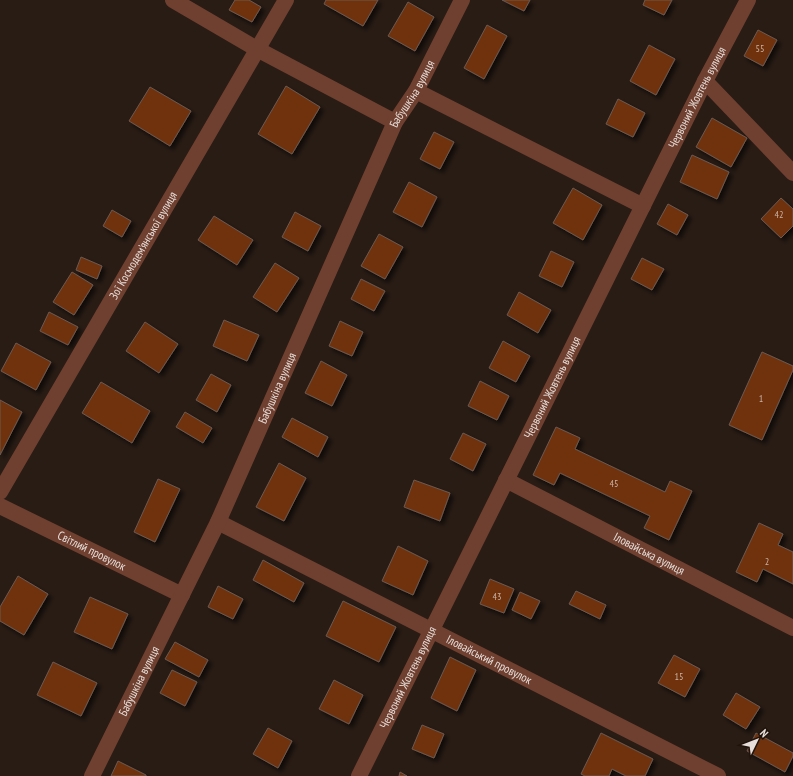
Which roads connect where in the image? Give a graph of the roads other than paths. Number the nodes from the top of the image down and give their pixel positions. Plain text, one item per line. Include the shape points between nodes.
1 (173, 0) edge
2 (286, 0) edge
3 (462, 0) edge
4 (748, 0) edge
5 (257, 49) junction
6 (705, 81) junction
7 (416, 91) junction
8 (395, 122) junction
9 (793, 173) edge
10 (643, 206) junction
11 (506, 480) junction
12 (0, 492) edge
13 (0, 506) edge
14 (218, 522) junction
15 (182, 595) junction
16 (793, 628) edge
17 (431, 631) junction
18 (696, 771) edge
19 (92, 776) edge
20 (359, 776) edge
21 (718, 776) edge

1 - 5 street
2 - 5 street, Зої Космодем’янської вулиця
3 - 7 street, Бабушкіна вулиця
4 - 6 street, Червоний Жовтень вулиця
5 - 8 street
5 - 12 street, Зої Космодем’янської вулиця
6 - 9 street
6 - 10 street, Червоний Жовтень вулиця
7 - 8 street, Бабушкіна вулиця
7 - 10 street
8 - 14 street, Бабушкіна вулиця
10 - 11 street, Червоний Жовтень вулиця
11 - 16 street, Іловайська вулиця
11 - 17 street, Червоний Жовтень вулиця
13 - 15 street, Світлий провулок
14 - 15 street, Бабушкіна вулиця
14 - 17 street, Іловайський провулок
15 - 19 street, Бабушкіна вулиця
17 - 18 street, Іловайський провулок
17 - 20 street, Червоний Жовтень вулиця
18 - 21 street, Іловайський провулок

